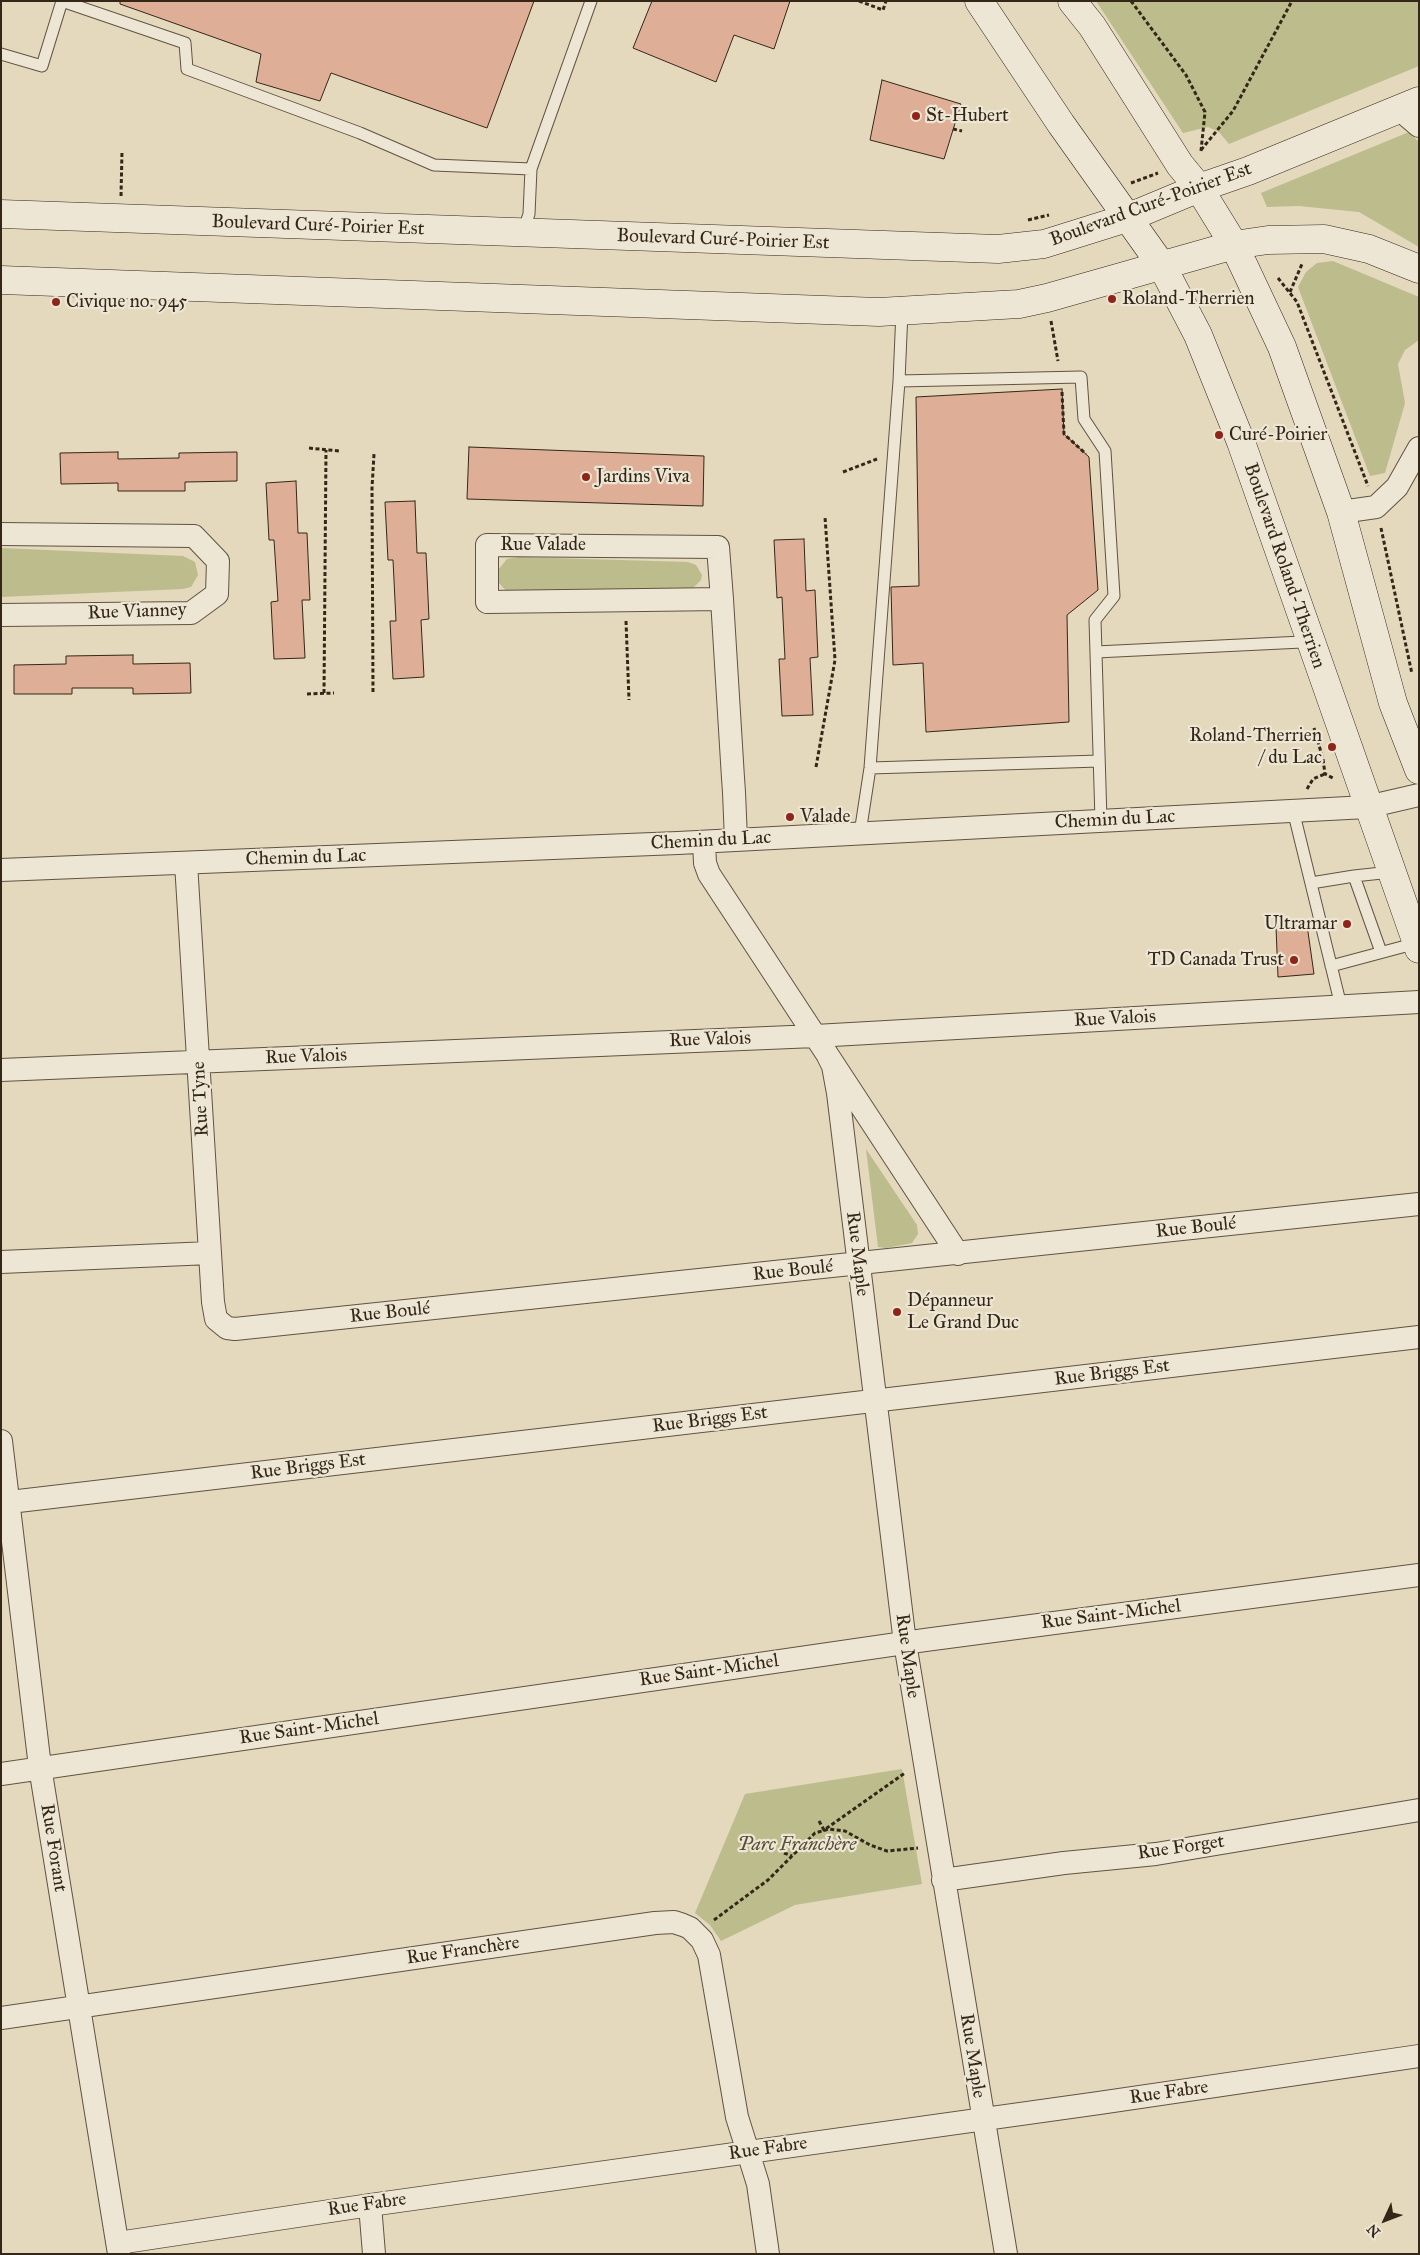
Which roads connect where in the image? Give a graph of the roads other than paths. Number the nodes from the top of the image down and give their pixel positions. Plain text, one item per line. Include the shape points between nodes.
1 (590, 1) edge
2 (979, 1) edge
3 (1072, 1) edge
4 (1, 54) edge
5 (1412, 112) edge
6 (531, 169) junction
7 (1199, 188) junction
8 (1, 214) edge
9 (1127, 218) junction
10 (522, 233) junction
11 (1234, 245) junction
12 (1162, 266) junction
13 (1419, 269) edge
14 (1, 280) edge
15 (902, 311) junction
16 (899, 381) junction
17 (1419, 448) edge
18 (1341, 512) junction
19 (1, 534) edge
20 (722, 599) junction
21 (1, 616) edge
22 (1309, 639) junction
23 (1096, 652) junction
24 (1099, 761) junction
25 (870, 768) junction
26 (1419, 770) edge
27 (1419, 795) edge
28 (1367, 807) junction
29 (1293, 810) junction
30 (1101, 820) junction
31 (860, 833) junction
32 (736, 840) junction
33 (704, 842) junction
34 (186, 863) junction
35 (1, 870) edge
36 (1391, 872) junction
37 (1354, 876) junction
38 (1311, 883) junction
39 (1418, 946) edge
40 (1381, 952) junction
41 (1331, 966) junction
42 (1419, 1002) edge
43 (1341, 1006) junction
44 (815, 1036) junction
45 (828, 1056) junction
46 (198, 1061) junction
47 (1, 1070) edge
48 (1419, 1204) edge
49 (210, 1253) junction
50 (958, 1254) junction
51 (1, 1262) edge
52 (858, 1264) junction
53 (227, 1328) joint
54 (1419, 1337) edge
55 (875, 1400) junction
56 (1, 1441) edge
57 (5, 1502) edge
58 (1418, 1578) edge
59 (904, 1643) junction
60 (40, 1767) junction
61 (1, 1774) edge
62 (1419, 1810) edge
63 (943, 1880) junction
64 (78, 2006) junction
65 (1, 2018) edge
66 (1419, 2056) edge
67 (983, 2118) junction
68 (748, 2153) junction
69 (370, 2205) junction
70 (118, 2249) edge
71 (374, 2254) edge
72 (768, 2254) edge
73 (1006, 2254) edge

1 - 6 lane
2 - 9 main road, Boulevard Roland-Therrien
3 - 7 main road via 1092,26 1180,165
4 - 6 lane via 42,66 62,1 185,44 187,69 360,133 434,165
5 - 7 main road, Boulevard Curé-Poirier Est
6 - 10 lane via 528,214
7 - 9 main road, Boulevard Curé-Poirier Est
7 - 11 main road
8 - 10 main road, Boulevard Curé-Poirier Est
9 - 10 main road, Boulevard Curé-Poirier Est via 1044,244 998,249
9 - 12 main road, Boulevard Roland-Therrien
11 - 12 main road
11 - 13 main road via 1268,240 1324,239 1369,249
11 - 18 main road via 1282,347
12 - 15 main road via 1019,304
12 - 22 main road, Boulevard Roland-Therrien via 1198,335 1241,442
14 - 15 main road
15 - 16 lane
16 - 23 lane via 1080,377 1084,419 1105,451 1114,596 1095,620
16 - 25 lane
17 - 18 street via 1397,486 1376,507
18 - 26 main road via 1393,703
19 - 21 street, Rue Vianney via 194,536 218,561 217,594 191,613
20 - 20 street, Rue Valade via 718,547 487,545 487,602
20 - 32 street, Rue Valade
22 - 23 lane via 1302,642
22 - 28 main road, Boulevard Roland-Therrien
23 - 24 lane
24 - 25 lane
24 - 30 lane
25 - 31 lane
27 - 28 street, Chemin du Lac
28 - 29 street, Chemin du Lac
28 - 36 main road, Boulevard Roland-Therrien
29 - 30 street, Chemin du Lac
29 - 38 lane
30 - 31 street, Chemin du Lac
31 - 32 street, Chemin du Lac
32 - 33 street, Chemin du Lac
33 - 34 street, Chemin du Lac
33 - 44 street, Rue Maple via 709,874
34 - 35 street, Chemin du Lac
34 - 46 street, Rue Tyne
36 - 37 lane
36 - 39 main road, Boulevard Roland-Therrien
37 - 38 lane
37 - 40 lane
38 - 41 lane
39 - 40 lane
40 - 41 lane
41 - 43 lane
42 - 43 street, Rue Valois
43 - 44 street, Rue Valois
44 - 45 street, Rue Maple
44 - 46 street, Rue Valois
45 - 50 street, Rue Maple
45 - 52 street, Rue Maple via 835,1077
46 - 47 street, Rue Valois
46 - 49 street, Rue Tyne
48 - 50 street, Rue Boulé
49 - 51 street
49 - 53 street, Rue Tyne via 214,1314
50 - 52 street, Rue Boulé
52 - 53 street, Rue Boulé
52 - 55 street, Rue Maple
54 - 55 street, Rue Briggs Est
55 - 57 street, Rue Briggs Est
55 - 59 street, Rue Maple
56 - 57 street, Rue Forant
57 - 60 street, Rue Forant
58 - 59 street, Rue Saint-Michel
59 - 60 street, Rue Saint-Michel
59 - 63 street, Rue Maple
60 - 61 street, Rue Saint-Michel
60 - 64 street, Rue Forant
62 - 63 street, Rue Forget via 1156,1854
63 - 67 street, Rue Maple
64 - 65 street, Rue Franchère
64 - 68 street, Rue Franchère via 674,1922 697,1934 709,1955 736,2117
64 - 70 street, Rue Forant
66 - 67 street, Rue Fabre
67 - 68 street, Rue Fabre
67 - 73 street, Rue Maple
68 - 69 street, Rue Fabre
68 - 72 street, Rue Franchère via 758,2184
69 - 70 street, Rue Fabre
69 - 71 street

